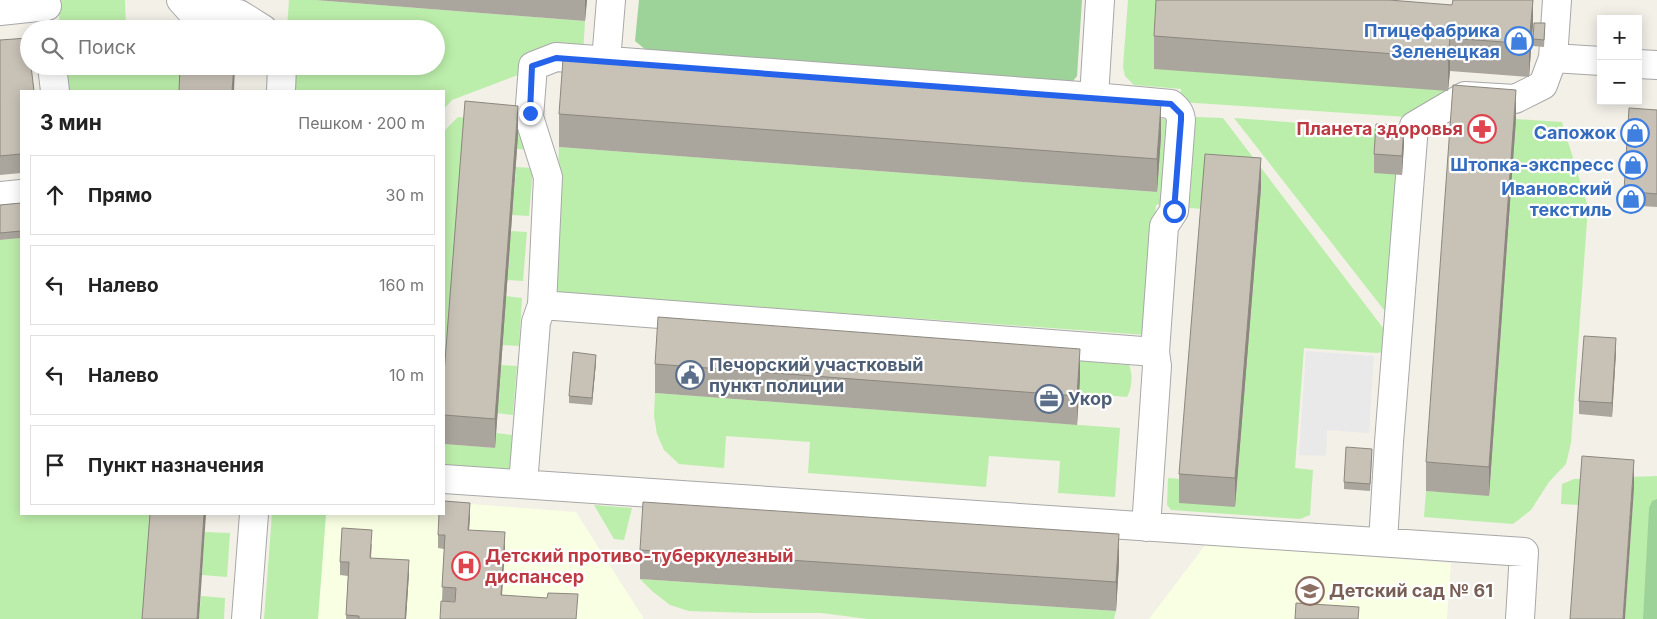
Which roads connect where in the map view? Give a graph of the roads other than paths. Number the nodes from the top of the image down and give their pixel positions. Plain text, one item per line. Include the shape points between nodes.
1 (181, 0) edge
2 (611, 0) edge
3 (1100, 0) edge
4 (1557, 0) edge
5 (0, 11) edge
6 (47, 12) edge
7 (249, 20) edge
8 (1553, 58) junction
9 (1597, 61) edge
10 (606, 62) junction
11 (1642, 64) edge
12 (1657, 65) edge
13 (53, 75) edge
14 (282, 75) edge
15 (55, 90) edge
16 (281, 90) edge
17 (1094, 97) junction
18 (20, 194) edge
19 (0, 196) edge
20 (542, 305) junction
21 (1155, 352) junction
22 (445, 479) edge
23 (523, 484) junction
24 (254, 515) edge
25 (1146, 527) junction
26 (1383, 542) junction
27 (246, 619) edge
28 (1520, 619) edge

1 - 7 lane via 191,11 239,14
2 - 10 lane
3 - 17 lane
4 - 8 lane
5 - 6 lane
8 - 9 lane
8 - 26 lane via 1543,86 1514,99 1465,96 1414,126
10 - 17 lane
10 - 20 lane via 556,58 532,66 529,117 548,177
11 - 12 lane
13 - 15 lane
14 - 16 lane
17 - 21 lane via 1171,104 1181,114 1174,211 1164,226
18 - 19 lane
20 - 21 lane
20 - 23 lane via 536,322
21 - 25 lane via 1157,366
22 - 23 lane
23 - 25 lane
24 - 27 lane
25 - 26 lane
26 - 28 lane via 1524,552

